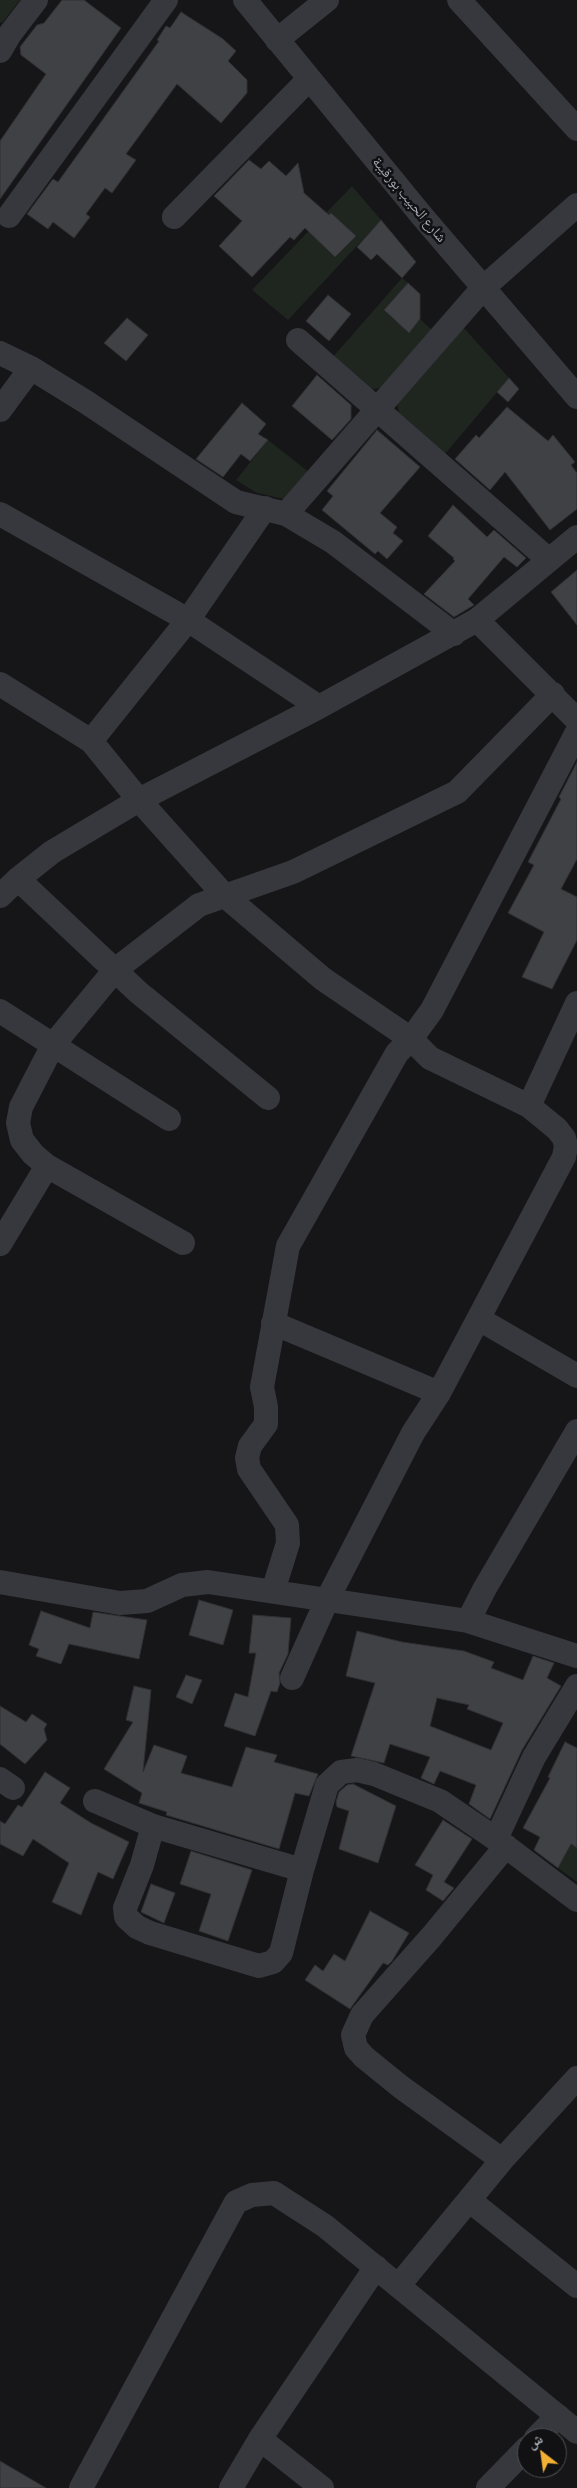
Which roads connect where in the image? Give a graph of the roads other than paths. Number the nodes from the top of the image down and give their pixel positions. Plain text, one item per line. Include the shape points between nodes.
1 (36, 0) edge
2 (166, 0) edge
3 (245, 0) edge
4 (327, 0) edge
5 (459, 0) edge
6 (277, 40) junction
7 (0, 51) edge
8 (309, 79) junction
9 (577, 130) edge
10 (577, 204) edge
11 (9, 216) dead end
12 (174, 217) dead end
13 (483, 288) junction
14 (298, 340) dead end
15 (0, 353) edge
16 (31, 368) junction
17 (577, 397) edge
18 (377, 409) junction
19 (0, 410) edge
20 (276, 511) junction
21 (0, 514) edge
22 (577, 537) edge
23 (549, 560) junction
24 (188, 620) junction
25 (477, 620) junction
26 (454, 634) junction
27 (0, 684) edge
28 (553, 694) junction
29 (319, 706) junction
30 (577, 720) edge
31 (577, 732) edge
32 (91, 741) junction
33 (139, 800) junction
34 (18, 879) junction
35 (224, 895) junction
36 (0, 896) edge
37 (115, 970) junction
38 (577, 1003) edge
39 (0, 1011) edge
40 (571, 1030) edge
41 (411, 1039) junction
42 (53, 1045) junction
43 (268, 1098) dead end
44 (529, 1106) junction
45 (169, 1119) dead end
46 (47, 1166) junction
47 (183, 1243) dead end
48 (0, 1244) edge
49 (479, 1319) junction
50 (274, 1323) junction
51 (577, 1376) edge
52 (440, 1393) junction
53 (577, 1431) edge
54 (0, 1582) edge
55 (272, 1591) junction
56 (327, 1600) junction
57 (468, 1621) junction
58 (577, 1656) edge
59 (292, 1678) dead end
60 (577, 1686) edge
61 (95, 1801) dead end
62 (153, 1826) junction
63 (501, 1842) junction
64 (302, 1870) junction
65 (577, 1900) edge
66 (577, 2078) edge
67 (502, 2160) junction
68 (469, 2200) junction
69 (376, 2267) junction
70 (399, 2285) junction
71 (577, 2286) edge
72 (558, 2416) junction
73 (546, 2428) edge
74 (577, 2432) edge
75 (260, 2439) junction
76 (517, 2458) edge
77 (81, 2488) edge
78 (231, 2488) edge
79 (322, 2488) edge
80 (488, 2488) edge

1 - 7 street
2 - 11 street
3 - 6 street, شارع الحبيب بورقيبة
4 - 6 street
5 - 9 street
6 - 8 street, شارع الحبيب بورقيبة
8 - 12 street
8 - 13 street, شارع الحبيب بورقيبة
10 - 13 street
13 - 17 street, شارع الحبيب بورقيبة
13 - 18 street
14 - 18 street
15 - 16 street
16 - 19 street
16 - 20 street via 236,502
18 - 20 street
18 - 23 street
20 - 24 street
20 - 26 street via 333,542
21 - 24 street
22 - 23 street
23 - 25 street
24 - 29 street
24 - 32 street
25 - 26 street
25 - 28 street
26 - 29 street
27 - 32 street
28 - 30 street
28 - 35 street via 457,792 293,872
29 - 33 street
31 - 41 street via 432,1010
32 - 33 street
33 - 34 street via 52,852
33 - 35 street
34 - 36 street
34 - 37 street
35 - 37 street via 199,905
35 - 41 street via 323,980
37 - 42 street
37 - 43 street
38 - 40 street
39 - 42 street
40 - 44 street
41 - 44 street via 430,1058
41 - 50 street via 396,1053 288,1246
42 - 45 street
42 - 46 street via 21,1106 18,1123 22,1140
44 - 49 street via 564,1138 564,1157
46 - 47 street
46 - 48 street
49 - 51 street
49 - 52 street
50 - 52 street
50 - 55 street via 262,1387 266,1424 250,1446 247,1458 249,1469 287,1525 288,1543
52 - 56 street via 413,1433
53 - 57 street
54 - 55 street via 120,1603 147,1601 182,1585 208,1582
55 - 56 street
56 - 57 street
56 - 59 street
57 - 58 street
60 - 63 street via 534,1757
61 - 62 street
62 - 64 street
62 - 64 street via 142,1866 125,1908 126,1918 137,1928 232,1959 260,1966 273,1962 281,1953
63 - 64 street via 440,1801 374,1774 357,1770 341,1772 327,1785
63 - 65 street
63 - 67 street via 432,1936 362,2015 353,2035 356,2048 364,2057
66 - 67 street
67 - 68 street
68 - 70 street
68 - 71 street
69 - 70 street
69 - 75 street
69 - 77 street via 325,2226 274,2193 252,2195 236,2202
70 - 72 street
72 - 73 street
72 - 74 street
75 - 78 street
75 - 79 street
76 - 80 street

